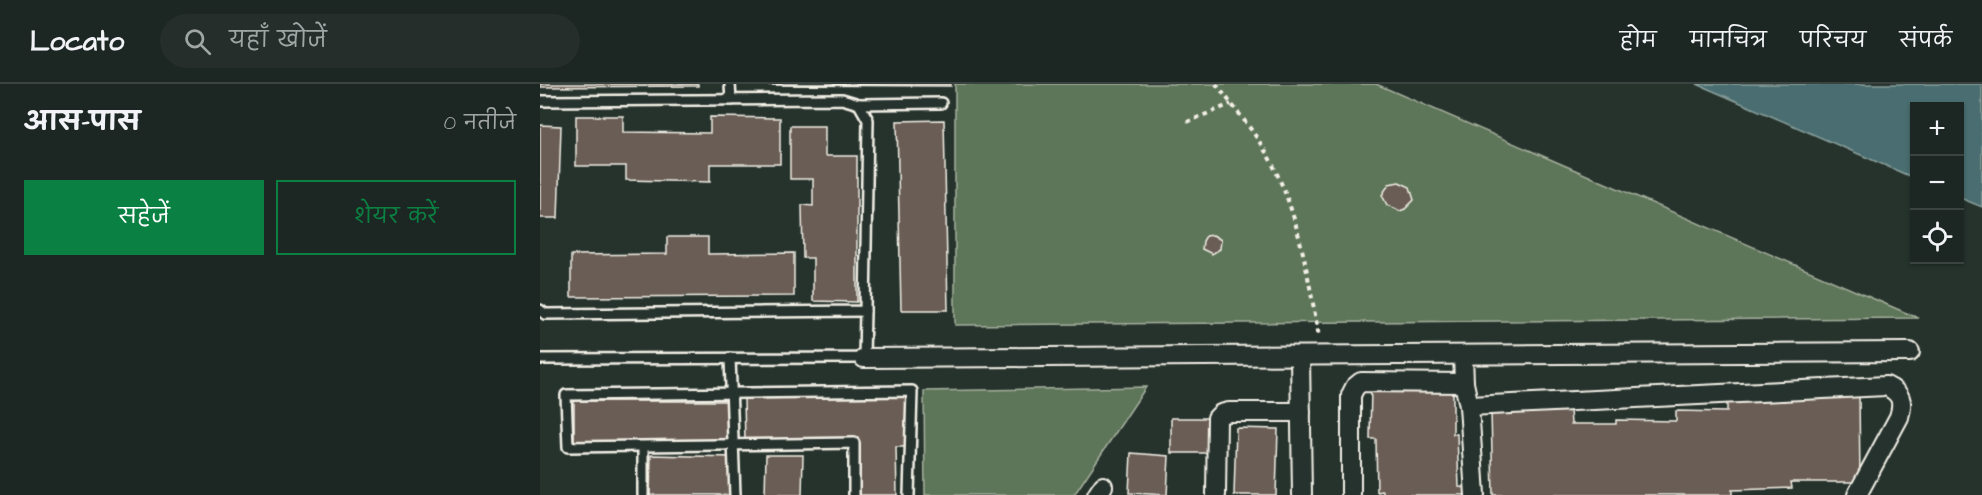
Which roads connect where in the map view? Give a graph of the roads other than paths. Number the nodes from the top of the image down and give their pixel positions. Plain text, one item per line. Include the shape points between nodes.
1 (730, 84) edge
2 (731, 100) junction
3 (540, 101) edge
4 (941, 103) dead end
5 (859, 104) junction
6 (540, 310) edge
7 (865, 311) junction
8 (1910, 352) dead end
9 (1463, 355) junction
10 (1300, 356) junction
11 (730, 358) junction
12 (864, 358) junction
13 (540, 359) edge
14 (1464, 383) junction
15 (731, 392) junction
16 (1469, 406) junction
17 (1301, 412) junction
18 (734, 446) junction
19 (643, 447) junction
20 (643, 495) edge
21 (735, 495) edge
22 (854, 495) edge
23 (909, 495) edge
24 (1216, 495) edge
25 (1302, 495) edge
26 (1351, 495) edge
27 (1475, 495) edge
28 (1856, 495) edge

1 - 2 lane
2 - 3 lane
2 - 5 lane via 842,99
4 - 5 lane
5 - 7 lane via 868,120
6 - 7 lane via 545,314
7 - 12 lane
8 - 9 street
9 - 10 street
9 - 14 street
10 - 12 street
10 - 17 street
11 - 12 lane
11 - 13 lane
11 - 15 lane
14 - 16 street
14 - 26 street via 1361,382 1355,387 1351,395
15 - 18 lane
15 - 19 lane via 566,394 568,447
15 - 23 lane via 912,391
16 - 27 street
16 - 28 street via 1886,386 1901,397 1902,408
17 - 24 street via 1221,414 1217,418
17 - 25 street
18 - 19 lane
18 - 21 lane
18 - 22 lane via 854,443
19 - 20 lane

